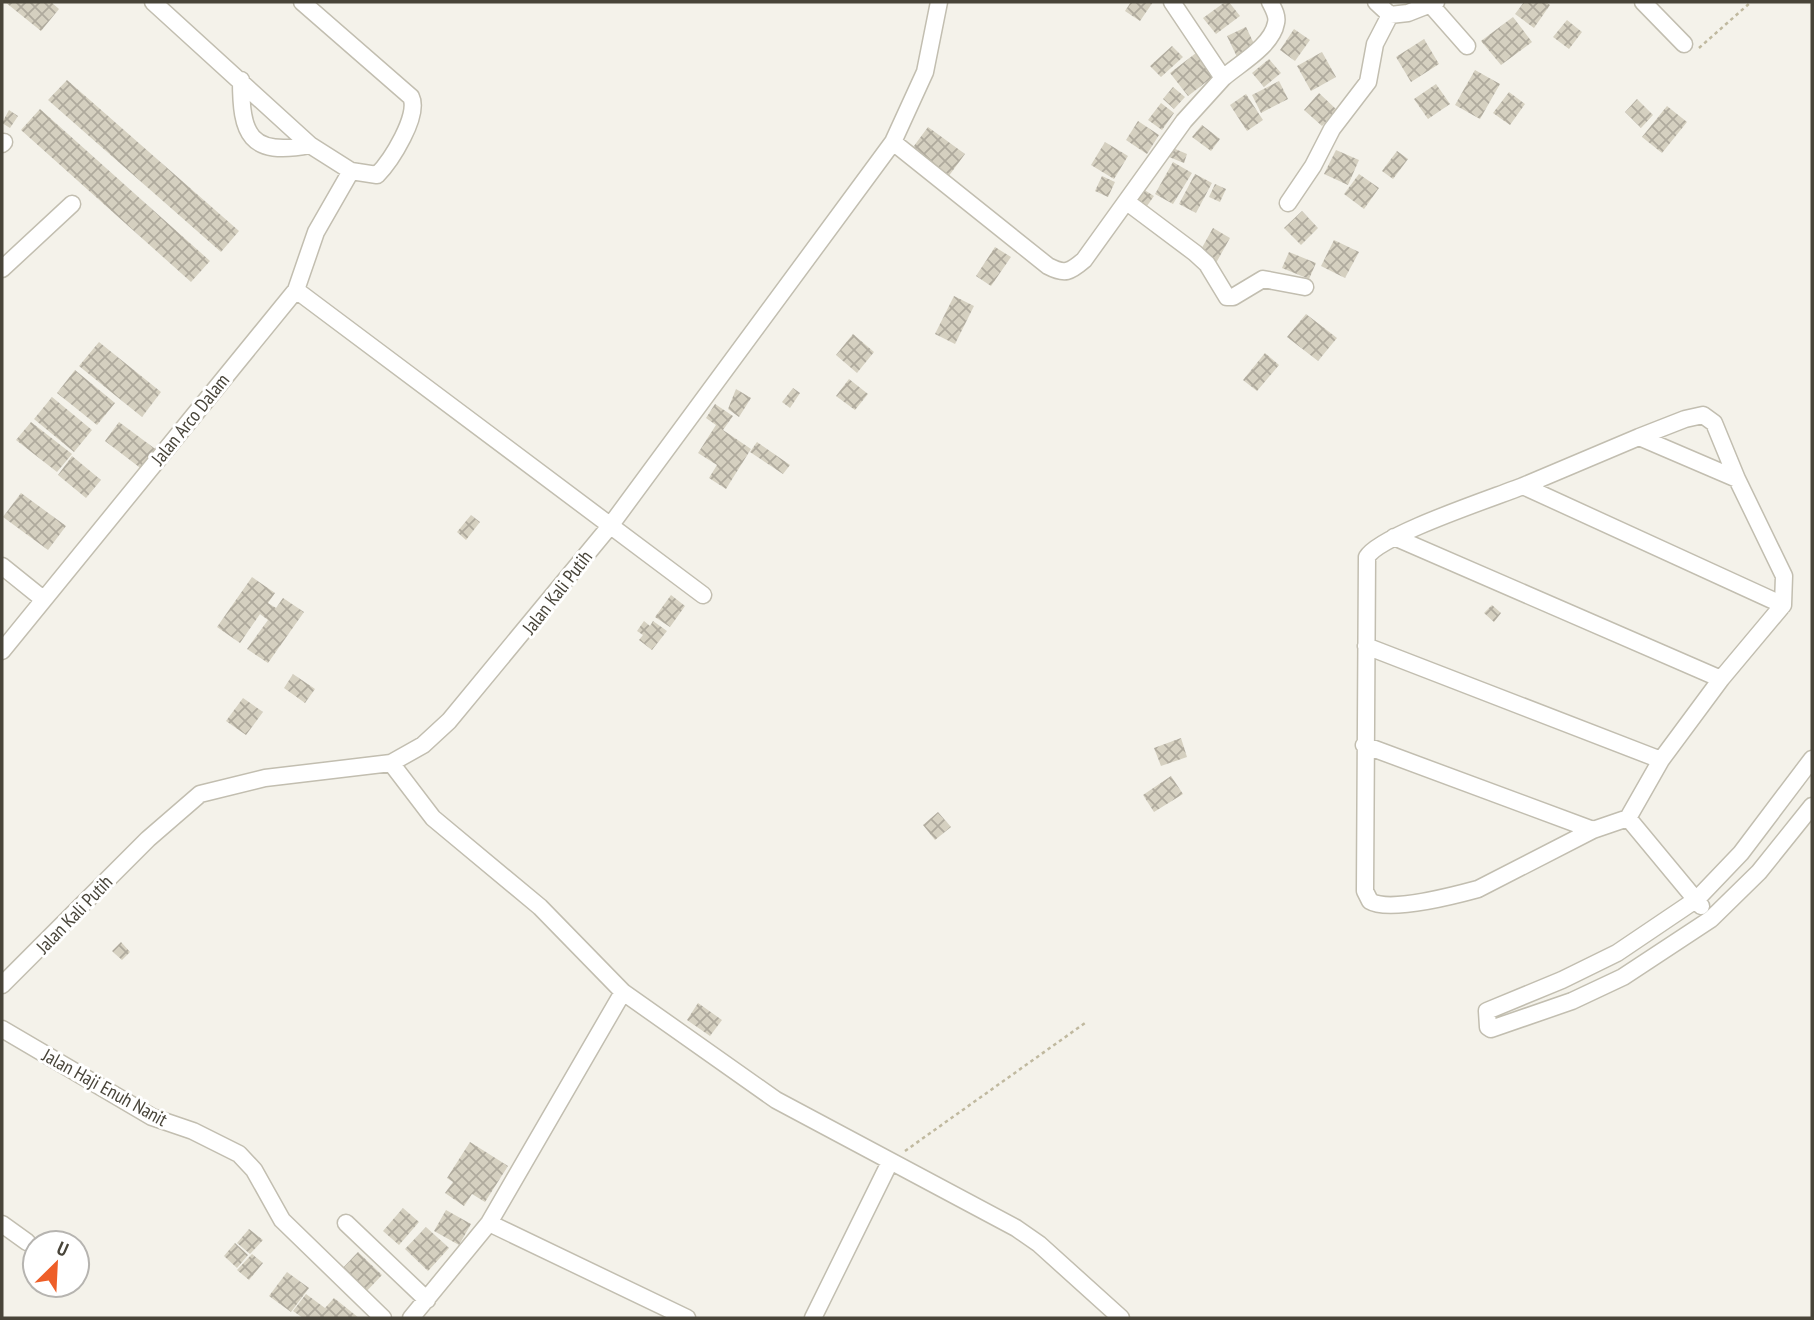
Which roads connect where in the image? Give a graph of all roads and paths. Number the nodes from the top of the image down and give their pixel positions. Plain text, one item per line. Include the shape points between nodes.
1 (153, 2) edge
2 (302, 2) edge
3 (939, 2) edge
4 (1172, 2) edge
5 (1270, 2) edge
6 (1376, 2) edge
7 (1643, 2) edge
8 (1751, 2) edge
9 (1433, 3) edge
10 (1390, 15) junction
11 (1684, 44) joint
12 (1467, 46) dead end
13 (1223, 78) junction
14 (241, 80) junction
15 (893, 142) junction
16 (310, 145) junction
17 (351, 171) junction
18 (1127, 202) junction
19 (1288, 203) dead end
20 (72, 204) dead end
21 (5, 261) edge
22 (1305, 287) dead end
23 (296, 290) junction
24 (1639, 437) junction
25 (1737, 479) junction
26 (1523, 486) junction
27 (610, 526) junction
28 (1394, 537) junction
29 (2, 566) edge
30 (703, 595) dead end
31 (43, 599) junction
32 (1783, 605) junction
33 (1366, 646) junction
34 (2, 651) edge
35 (1721, 679) junction
36 (1364, 745) junction
37 (1812, 759) edge
38 (1661, 760) junction
39 (391, 763) junction
40 (1812, 806) edge
41 (1628, 818) junction
42 (1593, 830) junction
43 (1697, 899) junction
44 (1711, 919) junction
45 (2, 985) edge
46 (623, 992) junction
47 (1085, 1023) dead end
48 (2, 1029) edge
49 (890, 1162) junction
50 (346, 1223) dead end
51 (489, 1223) junction
52 (2, 1224) edge
53 (21, 1238) edge
54 (427, 1300) junction
55 (383, 1318) edge
56 (411, 1318) edge
57 (687, 1318) edge
58 (813, 1318) edge
59 (1121, 1318) edge

1 - 14 street
2 - 17 street via 411,97 414,105 412,118 385,167 377,175
3 - 15 street, Jalan Kali Putih via 925,72
4 - 13 street
5 - 13 street via 1276,25 1262,46
6 - 10 street
7 - 11 street
8 - 11 path via 1698,49
9 - 10 street
9 - 12 street
10 - 19 street via 1375,44 1368,82 1332,129
13 - 18 street via 1184,121
14 - 16 street
14 - 16 street via 243,126 257,142 272,148
15 - 18 street via 1061,273 1084,260
15 - 27 street, Jalan Kali Putih
16 - 17 street
17 - 23 street, Jalan Arco Dalam via 316,232
18 - 22 street via 1207,264 1227,297 1262,279
20 - 21 street
23 - 27 street
23 - 31 street, Jalan Arco Dalam
24 - 25 street
24 - 25 street via 1703,415 1714,423
24 - 26 street
25 - 32 street via 1784,576
26 - 28 street
26 - 32 street
27 - 30 street
27 - 39 street, Jalan Kali Putih via 449,721 423,745
28 - 33 street via 1372,549 1367,558
28 - 35 street
29 - 31 street
31 - 34 street, Jalan Arco Dalam
32 - 35 street
33 - 36 street
33 - 38 street
35 - 38 street
36 - 42 street
36 - 42 street via 1365,891 1376,905 1444,898 1478,889
37 - 43 street via 1741,853
38 - 41 street
39 - 45 street, Jalan Kali Putih via 265,778 200,794 148,839
39 - 46 street via 433,818 540,907
40 - 44 street via 1759,872
41 - 42 street
41 - 43 street
43 - 44 street
43 - 44 street via 1618,953 1487,1011 1488,1027 1572,1001 1610,983
46 - 49 street via 775,1100
46 - 51 street
47 - 49 path
48 - 55 street, Jalan Haji Enuh Nanit via 152,1117 239,1154 254,1170 282,1220
49 - 58 street
49 - 59 street via 1024,1233
50 - 54 street
51 - 54 street
51 - 57 street
52 - 53 street
54 - 56 street

